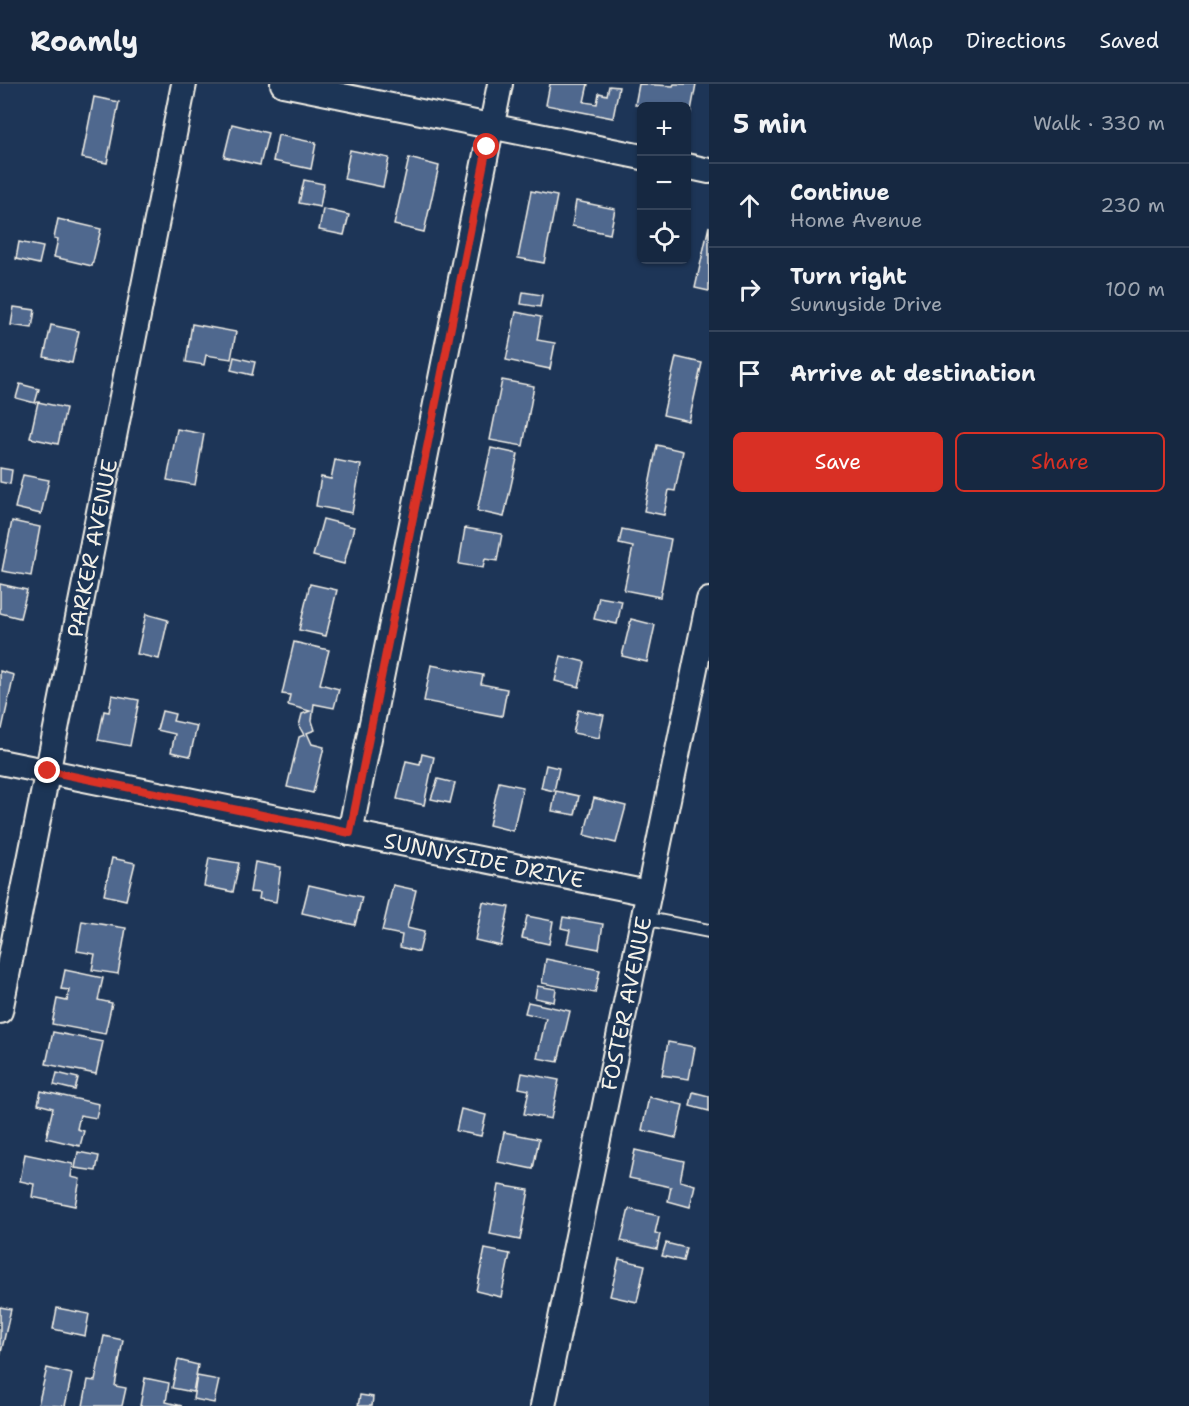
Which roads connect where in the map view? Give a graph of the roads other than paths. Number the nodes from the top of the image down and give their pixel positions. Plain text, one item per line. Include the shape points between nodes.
1 (184, 84) edge
2 (283, 84) edge
3 (500, 84) edge
4 (491, 127) junction
5 (637, 156) edge
6 (691, 167) edge
7 (709, 171) edge
8 (709, 600) edge
9 (0, 762) edge
10 (48, 771) junction
11 (350, 833) junction
12 (648, 893) junction
13 (643, 918) junction
14 (709, 931) edge
15 (0, 1011) edge
16 (543, 1406) edge

1 - 10 street, PARKER AVENUE
2 - 4 street
3 - 4 street
4 - 5 street
4 - 11 street
6 - 7 street
8 - 12 street, FOSTER AVENUE
9 - 10 street, SUNNYSIDE DRIVE
10 - 11 street, SUNNYSIDE DRIVE
10 - 15 street, PARKER AVENUE
11 - 12 street, SUNNYSIDE DRIVE
12 - 13 street, FOSTER AVENUE
13 - 14 lane
13 - 16 street, FOSTER AVENUE

